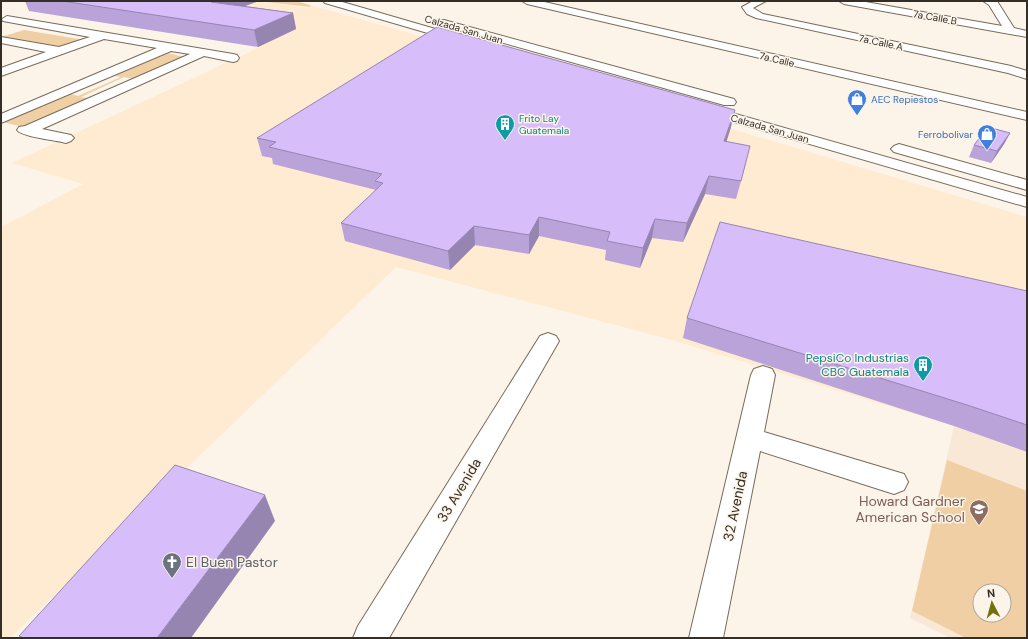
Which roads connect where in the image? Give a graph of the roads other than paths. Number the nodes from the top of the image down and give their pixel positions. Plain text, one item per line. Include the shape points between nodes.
1 (328, 1) edge
2 (364, 1) edge
3 (526, 1) edge
4 (761, 1) edge
5 (844, 1) edge
6 (988, 1) edge
7 (7, 19) dead end
8 (33, 24) junction
9 (1010, 30) junction
10 (1, 34) edge
11 (1027, 34) edge
12 (102, 36) junction
13 (1, 40) edge
14 (170, 47) junction
15 (61, 51) junction
16 (202, 53) junction
17 (233, 58) dead end
18 (1, 72) edge
19 (1027, 75) edge
20 (655, 95) edge
21 (694, 106) edge
22 (745, 107) dead end
23 (1027, 116) edge
24 (1, 119) edge
25 (1, 125) edge
26 (26, 131) junction
27 (66, 138) dead end
28 (890, 147) dead end
29 (1027, 185) edge
30 (1027, 202) edge
31 (548, 341) dead end
32 (763, 375) dead end
33 (750, 438) junction
34 (894, 482) dead end
35 (370, 638) edge
36 (706, 638) edge

1 - 20 street, Calzada San Juan
2 - 22 street, Calzada San Juan
3 - 23 street, 7a Calle
4 - 19 street, 7a Calle A via 747,7 760,16
5 - 9 street, 7a Calle B
6 - 9 street via 993,3
7 - 8 street
8 - 10 street
8 - 12 street
9 - 11 street, 7a Calle B
12 - 14 street
12 - 15 street
13 - 15 street
14 - 16 street
14 - 24 street
15 - 18 street
16 - 17 street
16 - 26 street
21 - 30 street, Calzada San Juan
25 - 26 street
26 - 27 street
28 - 29 street
31 - 35 street, 33 Avenida
32 - 33 street, 32 Avenida
33 - 34 street
33 - 36 street, 32 Avenida

